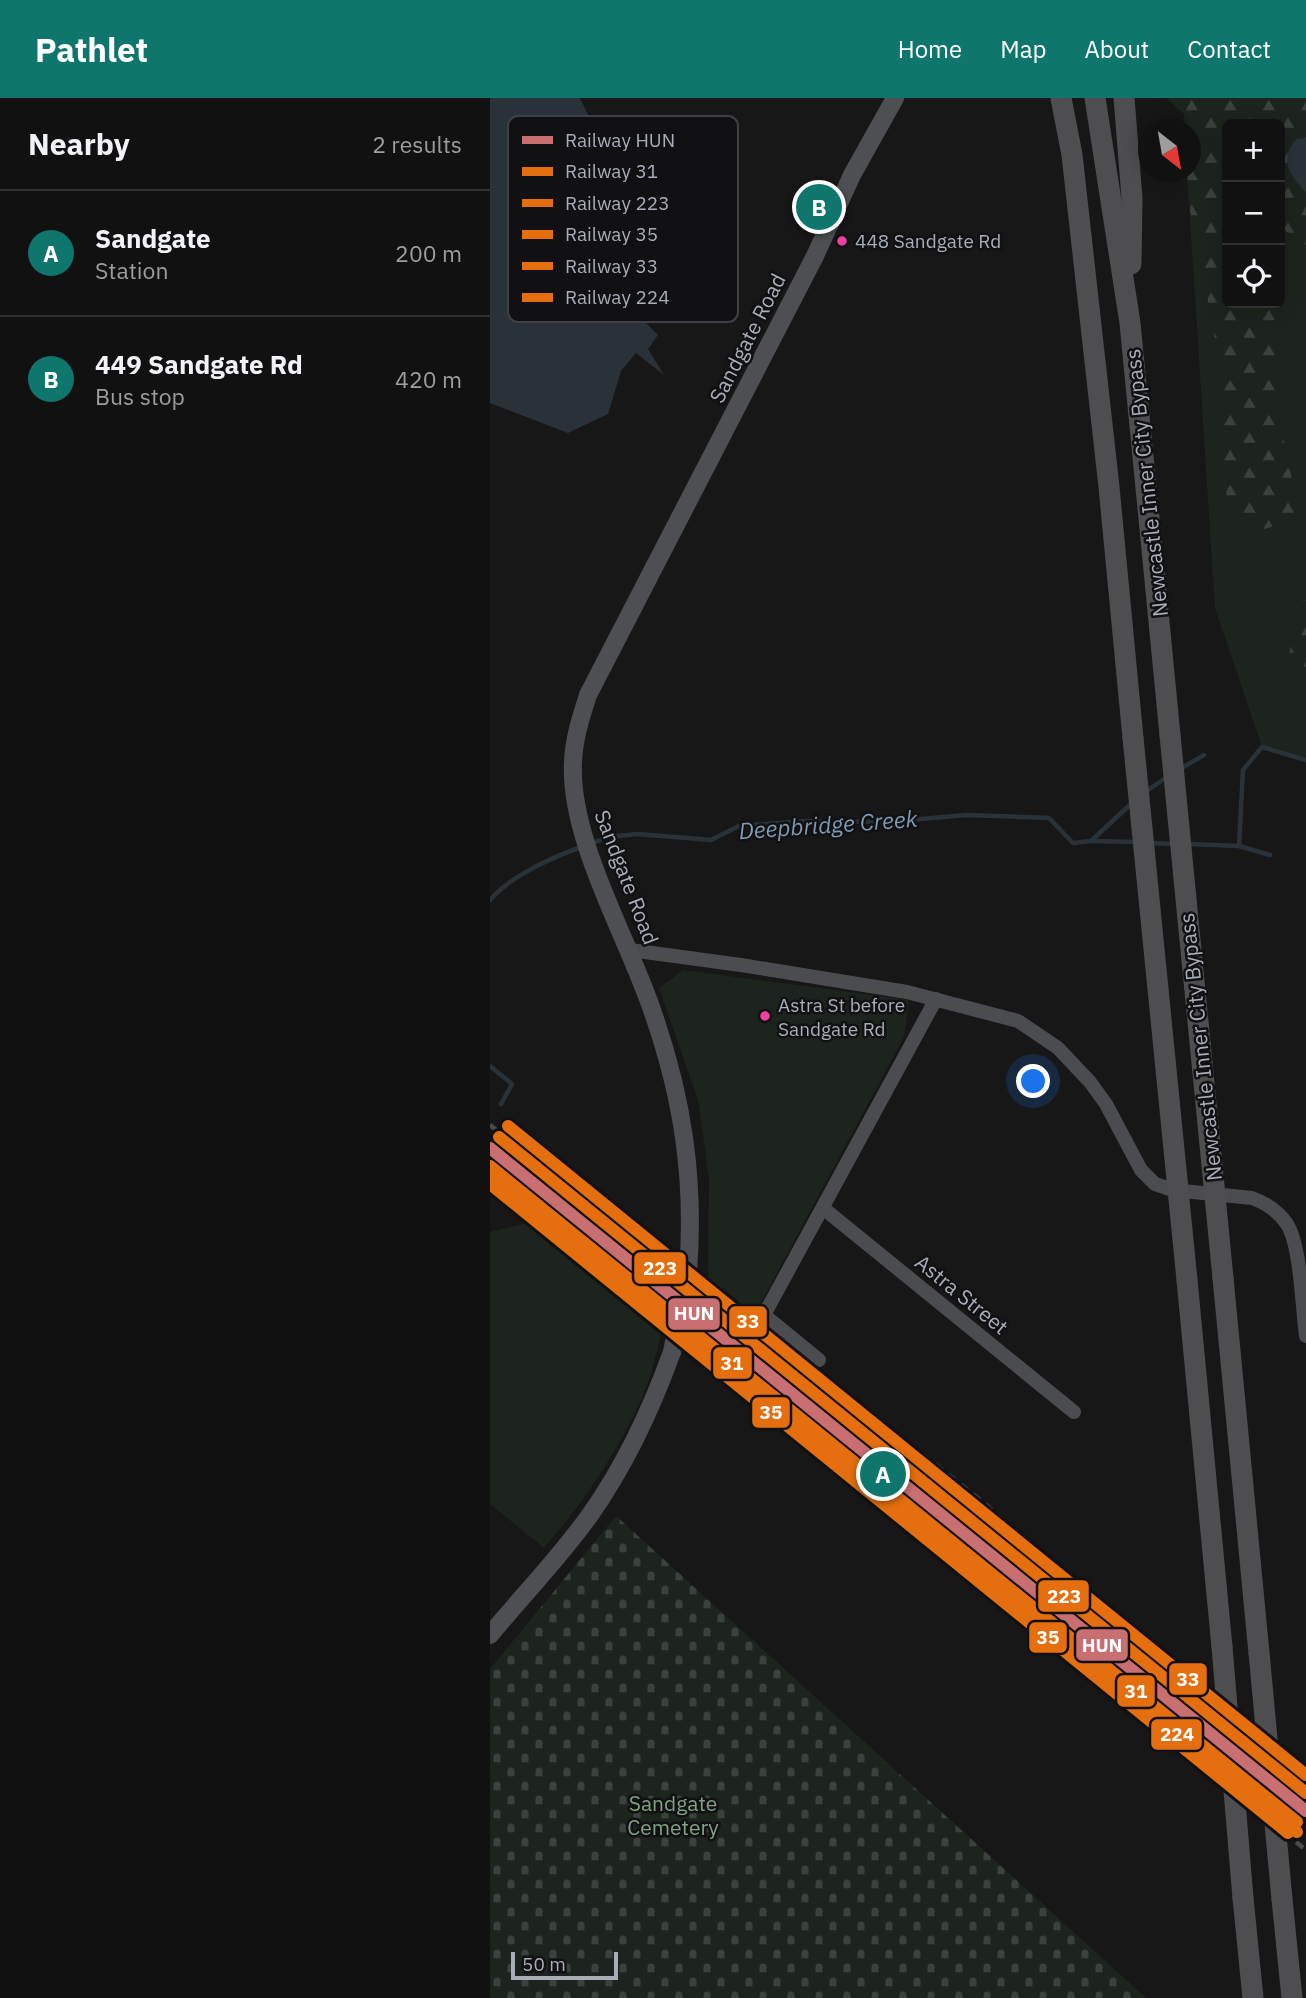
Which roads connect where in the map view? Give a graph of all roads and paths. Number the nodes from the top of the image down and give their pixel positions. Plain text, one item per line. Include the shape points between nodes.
1 (895, 98) edge
2 (907, 98) edge
3 (1061, 98) edge
4 (1095, 98) edge
5 (1124, 98) edge
6 (815, 256) junction
7 (1130, 323) junction
8 (629, 950) junction
9 (936, 999) junction
10 (823, 1208) junction
11 (1306, 1336) edge
12 (819, 1360) dead end
13 (1074, 1412) dead end
14 (490, 1635) edge
15 (1253, 1998) edge
16 (1292, 1998) edge

1 - 6 main road, Sandgate Road via 852,175
2 - 6 main road, Sandgate Road
3 - 15 highway, Newcastle Inner City Bypass, bridge via 1072,155 1109,487
4 - 7 highway, Newcastle Inner City Bypass
5 - 7 highway via 1132,198
6 - 8 main road, Sandgate Road via 588,695 575,740 577,810
7 - 16 highway, Newcastle Inner City Bypass, bridge
8 - 9 street
8 - 14 main road, Sandgate Road, bridge via 674,1082 691,1188 688,1272 672,1352 648,1415 614,1478 589,1516
9 - 10 street
9 - 11 street via 1018,1021 1058,1048 1098,1093 1141,1170 1155,1184 1185,1192 1241,1195 1279,1214 1294,1241
10 - 12 street via 764,1315
10 - 13 street, Astra Street

